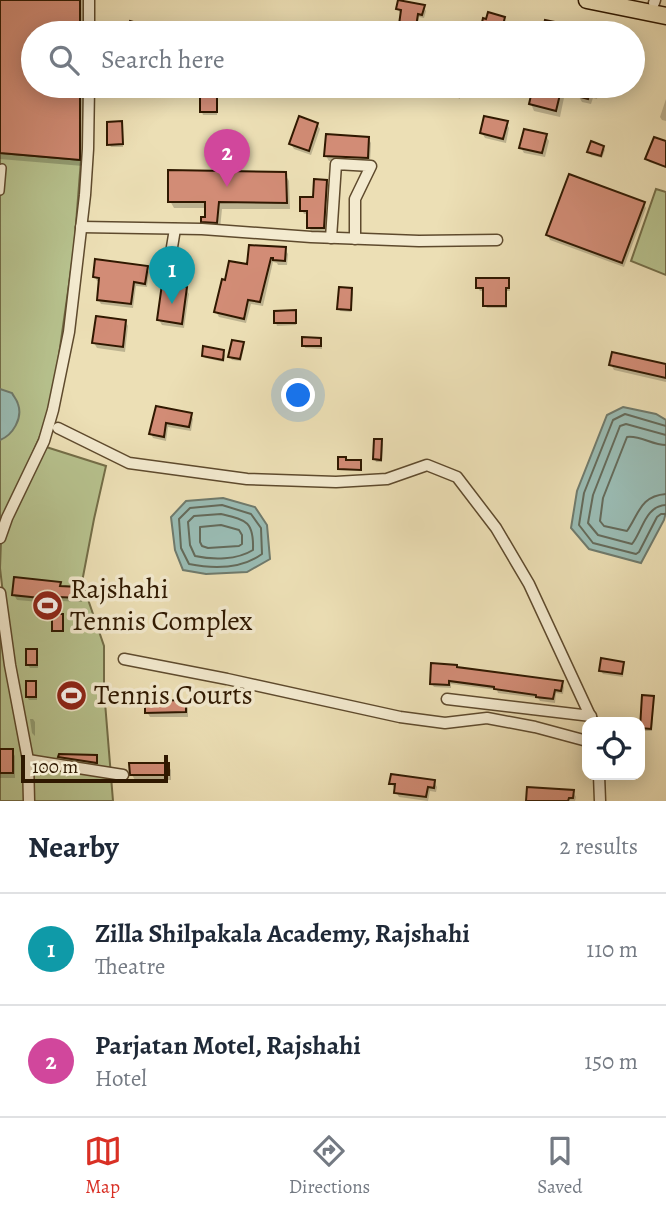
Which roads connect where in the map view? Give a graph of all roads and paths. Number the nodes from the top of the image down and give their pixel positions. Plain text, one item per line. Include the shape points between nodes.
1 (89, 0) edge
2 (587, 0) edge
3 (666, 16) edge
4 (89, 21) edge
5 (89, 98) edge
6 (2, 168) dead end
7 (0, 191) edge
8 (81, 227) junction
9 (175, 229) junction
10 (331, 238) junction
11 (355, 239) junction
12 (497, 240) dead end
13 (170, 259) dead end
14 (58, 428) dead end
15 (0, 538) edge
16 (0, 593) edge
17 (124, 659) dead end
18 (447, 699) dead end
19 (591, 717) edge
20 (582, 718) edge
21 (582, 740) edge
22 (28, 760) junction
23 (123, 775) dead end
24 (599, 780) edge
25 (29, 801) edge
26 (600, 801) edge

1 - 4 street
2 - 3 highway
5 - 8 street
6 - 7 street
8 - 9 street
8 - 15 street via 69,332 53,410 44,441
9 - 10 street
9 - 13 street
10 - 11 street
10 - 11 street via 336,164 371,166 355,200
11 - 12 street
14 - 19 street via 129,463 247,479 387,479 427,466 457,477 496,528 529,584
16 - 22 street
17 - 21 street via 400,717 445,723 487,718
18 - 20 street
22 - 23 street
22 - 25 street
24 - 26 street

